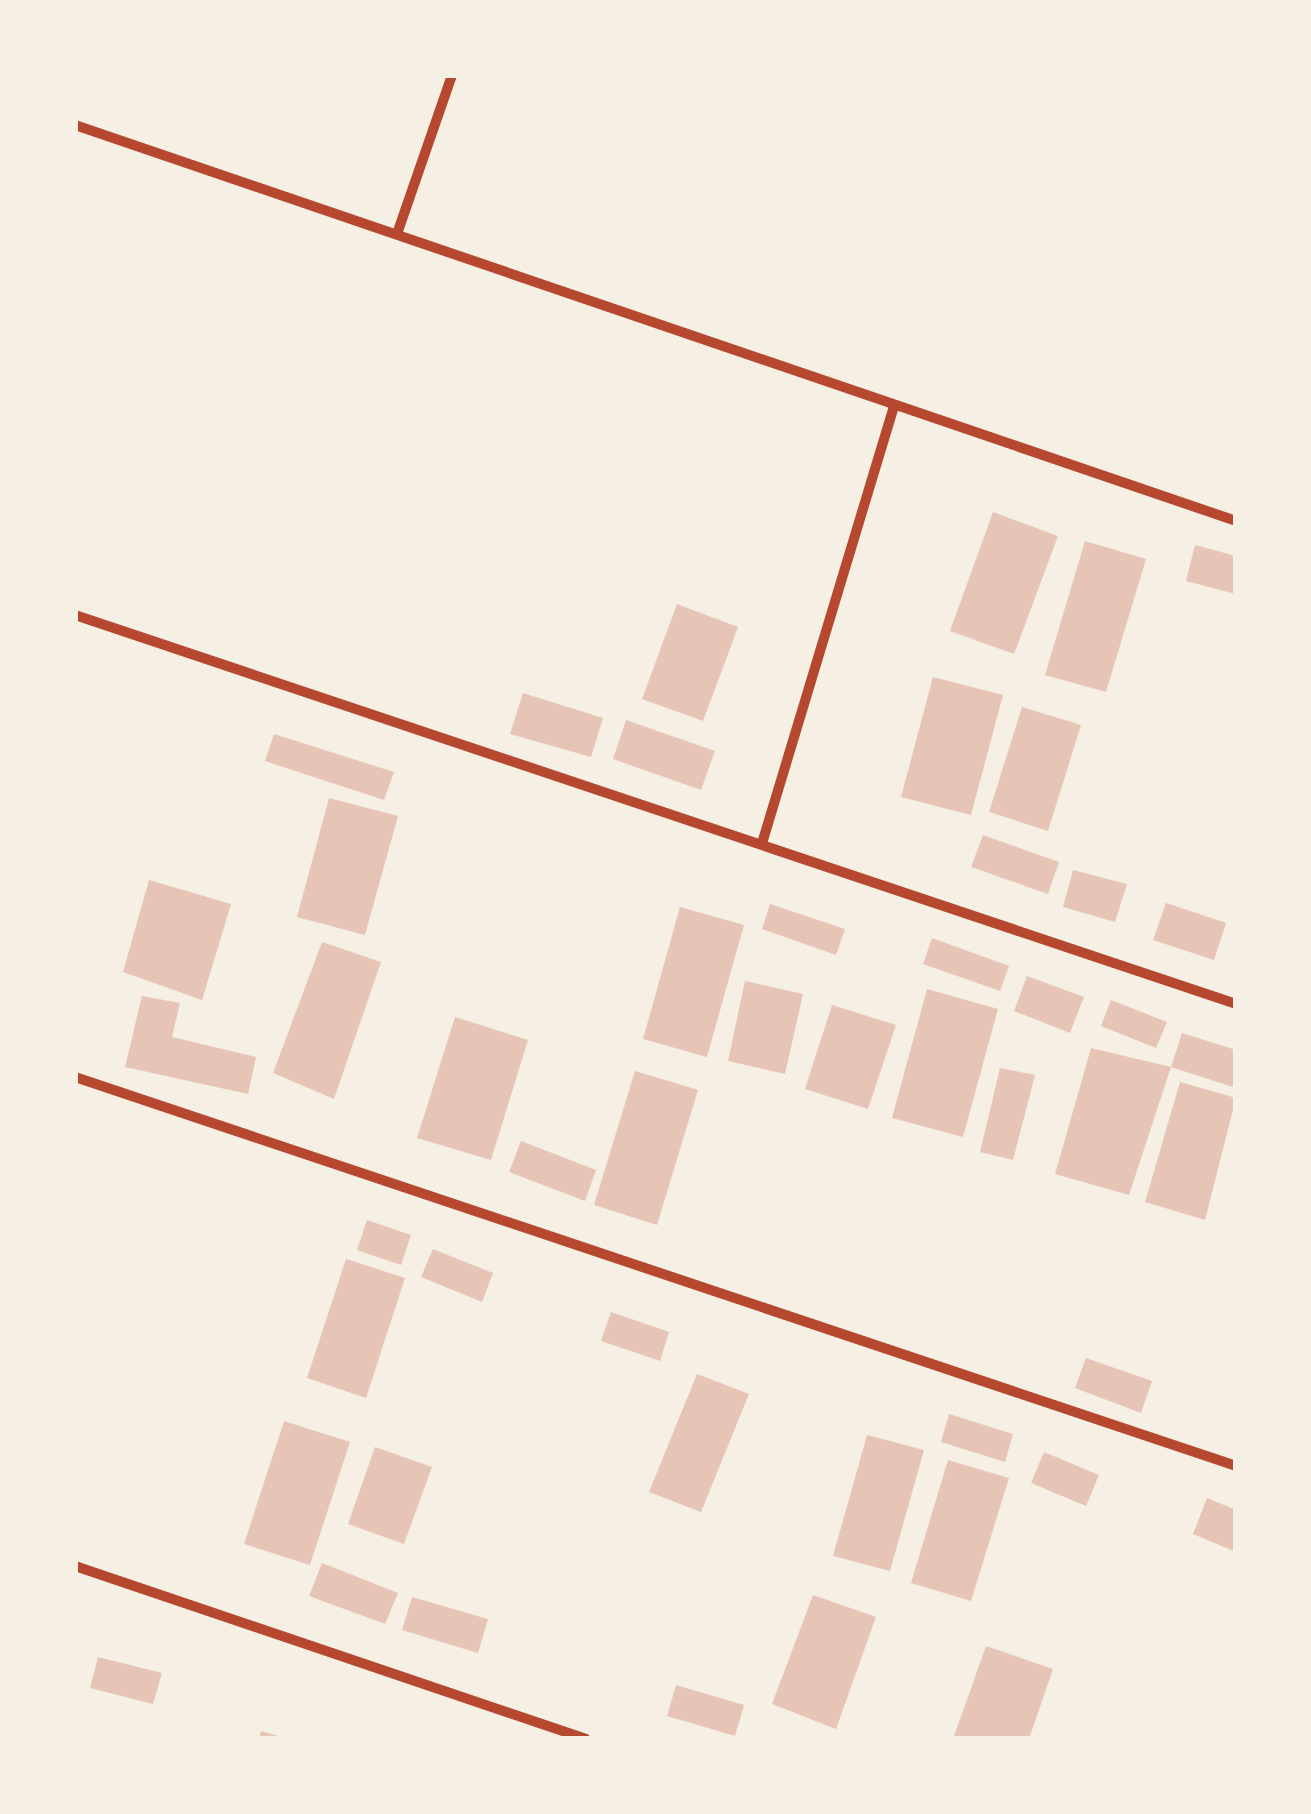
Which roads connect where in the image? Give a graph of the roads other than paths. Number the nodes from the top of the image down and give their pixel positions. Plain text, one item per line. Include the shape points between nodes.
1 (452, 75) edge
2 (75, 125) edge
3 (398, 231) junction
4 (893, 409) junction
5 (1236, 520) edge
6 (75, 616) edge
7 (763, 840) junction
8 (1236, 1004) edge
9 (75, 1077) edge
10 (1236, 1466) edge
11 (75, 1566) edge
12 (586, 1739) edge

1 - 3 street
2 - 3 street
3 - 4 street
4 - 5 street
4 - 7 street
6 - 7 street
7 - 8 street
9 - 10 street
11 - 12 street

